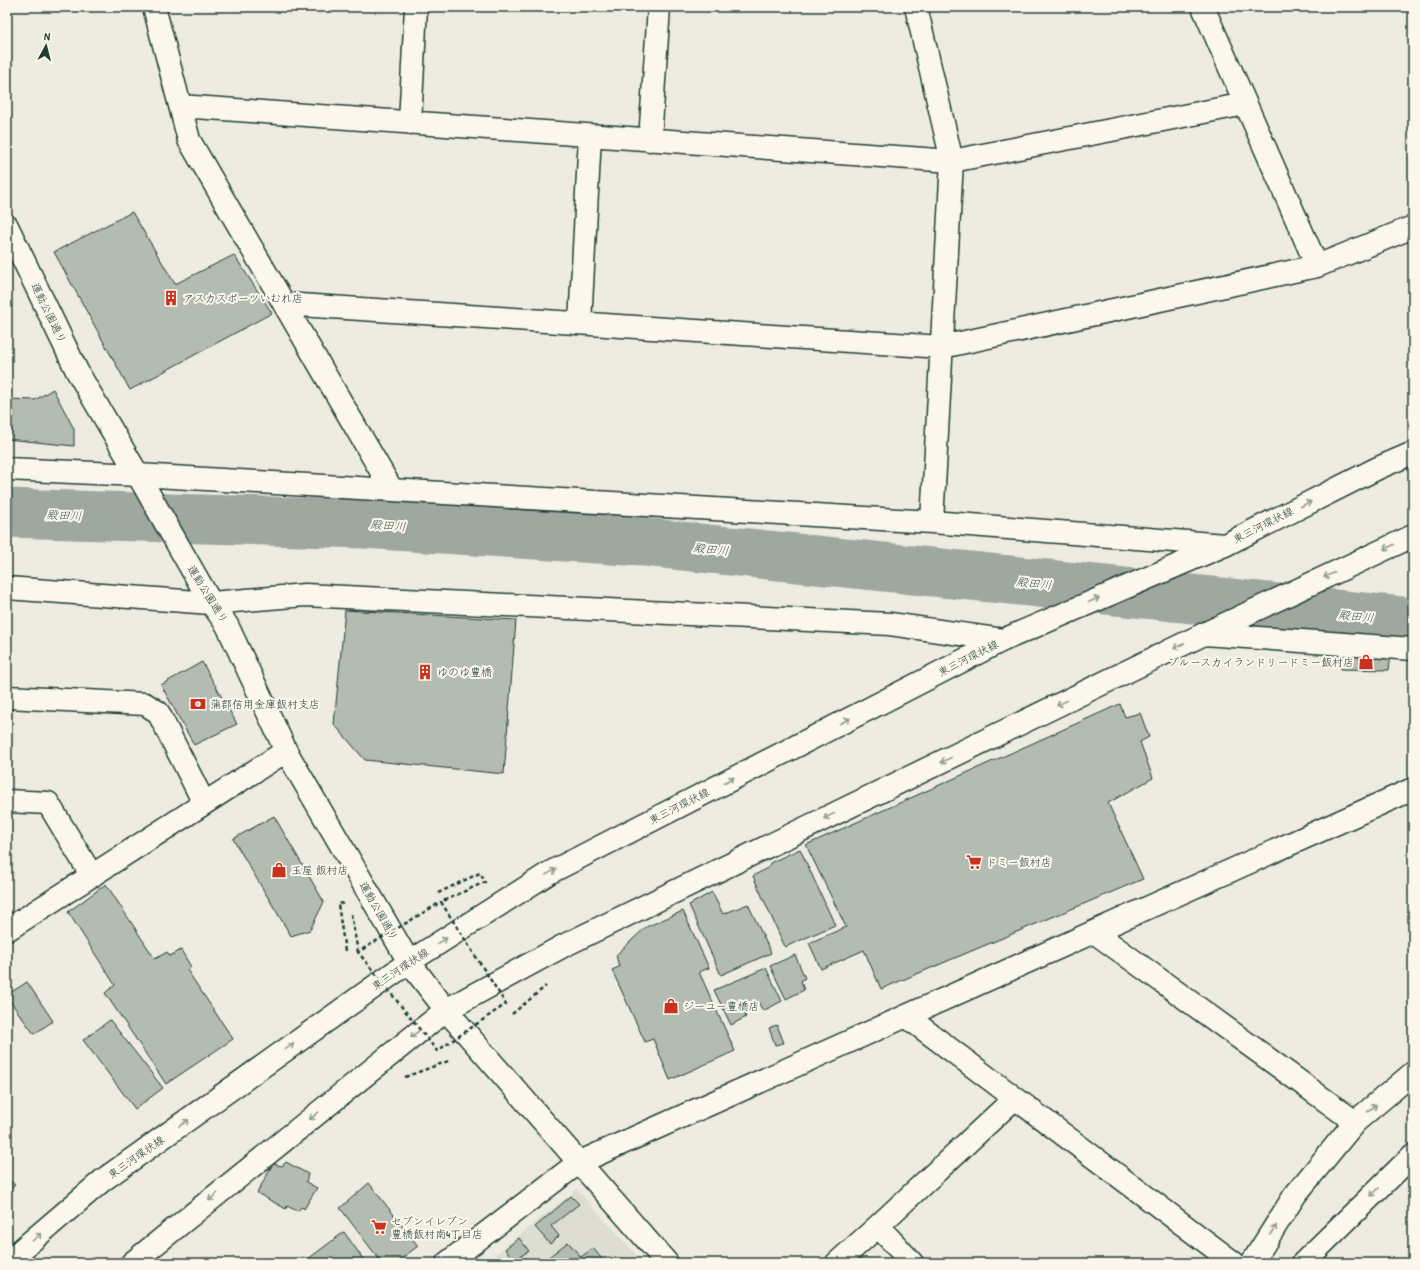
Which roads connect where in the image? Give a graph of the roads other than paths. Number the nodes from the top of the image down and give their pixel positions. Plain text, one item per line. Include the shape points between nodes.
1 (154, 7) edge
2 (416, 7) edge
3 (659, 7) edge
4 (916, 7) edge
5 (1202, 7) edge
6 (1245, 104) junction
7 (180, 106) junction
8 (410, 123) junction
9 (590, 136) junction
10 (650, 140) junction
11 (952, 161) junction
12 (7, 226) edge
13 (1413, 227) edge
14 (1317, 266) junction
15 (284, 304) junction
16 (580, 324) junction
17 (942, 347) junction
18 (1413, 453) edge
19 (7, 469) edge
20 (141, 480) junction
21 (392, 490) junction
22 (932, 522) junction
23 (1413, 536) edge
24 (1216, 548) junction
25 (7, 588) edge
26 (211, 603) junction
27 (1204, 634) junction
28 (1003, 640) junction
29 (1413, 648) edge
30 (7, 697) edge
31 (286, 751) junction
32 (1413, 789) edge
33 (7, 801) edge
34 (204, 803) junction
35 (92, 876) junction
36 (7, 930) edge
37 (1094, 932) junction
38 (409, 962) junction
39 (446, 1010) junction
40 (906, 1016) junction
41 (1413, 1073) edge
42 (1014, 1098) junction
43 (1355, 1122) junction
44 (1413, 1155) edge
45 (578, 1163) junction
46 (1405, 1175) edge
47 (878, 1226) junction
48 (7, 1262) edge
49 (132, 1263) edge
50 (447, 1263) edge
51 (667, 1263) edge
52 (836, 1263) edge
53 (912, 1263) edge
54 (1234, 1263) edge
55 (1252, 1263) edge
56 (1303, 1263) edge

1 - 7 street
2 - 8 street
3 - 10 street
4 - 11 street
5 - 6 street
6 - 11 street
6 - 14 street
7 - 8 street
7 - 15 street via 189,140
8 - 9 street
9 - 10 street
9 - 16 street
10 - 11 street
11 - 17 street
12 - 20 street, 運動公園通り via 77,371
13 - 14 street
14 - 17 street
15 - 16 street
15 - 21 street
16 - 17 street
17 - 22 street
24 -> 18 street, 東三河環状線
19 - 20 street
20 - 21 street
20 - 26 street, 運動公園通り
21 - 22 street
22 - 24 street
23 -> 27 street
28 -> 24 street, 東三河環状線
25 - 26 street
26 - 28 street via 305,595 890,624
26 - 31 street, 運動公園通り via 227,624
27 - 29 street
27 -> 39 street via 563,946
38 -> 28 street, 東三河環状線 via 549,873
30 - 34 street via 145,704 158,712
31 - 34 street
31 - 38 street, 運動公園通り
32 - 37 street
33 - 35 street via 48,803
34 - 35 street
35 - 36 street
37 - 40 street
37 - 43 street
38 - 39 street, 運動公園通り
48 -> 38 street, 東三河環状線 via 103,1180
39 - 45 street, 運動公園通り
39 -> 49 street
40 - 42 street
40 - 45 street
43 -> 41 street
42 - 47 street
42 - 54 street
55 -> 43 street via 1295,1195
44 - 46 street
45 - 50 street
45 - 51 street, 運動公園通り
46 -> 56 street
47 - 52 street
47 - 53 street

